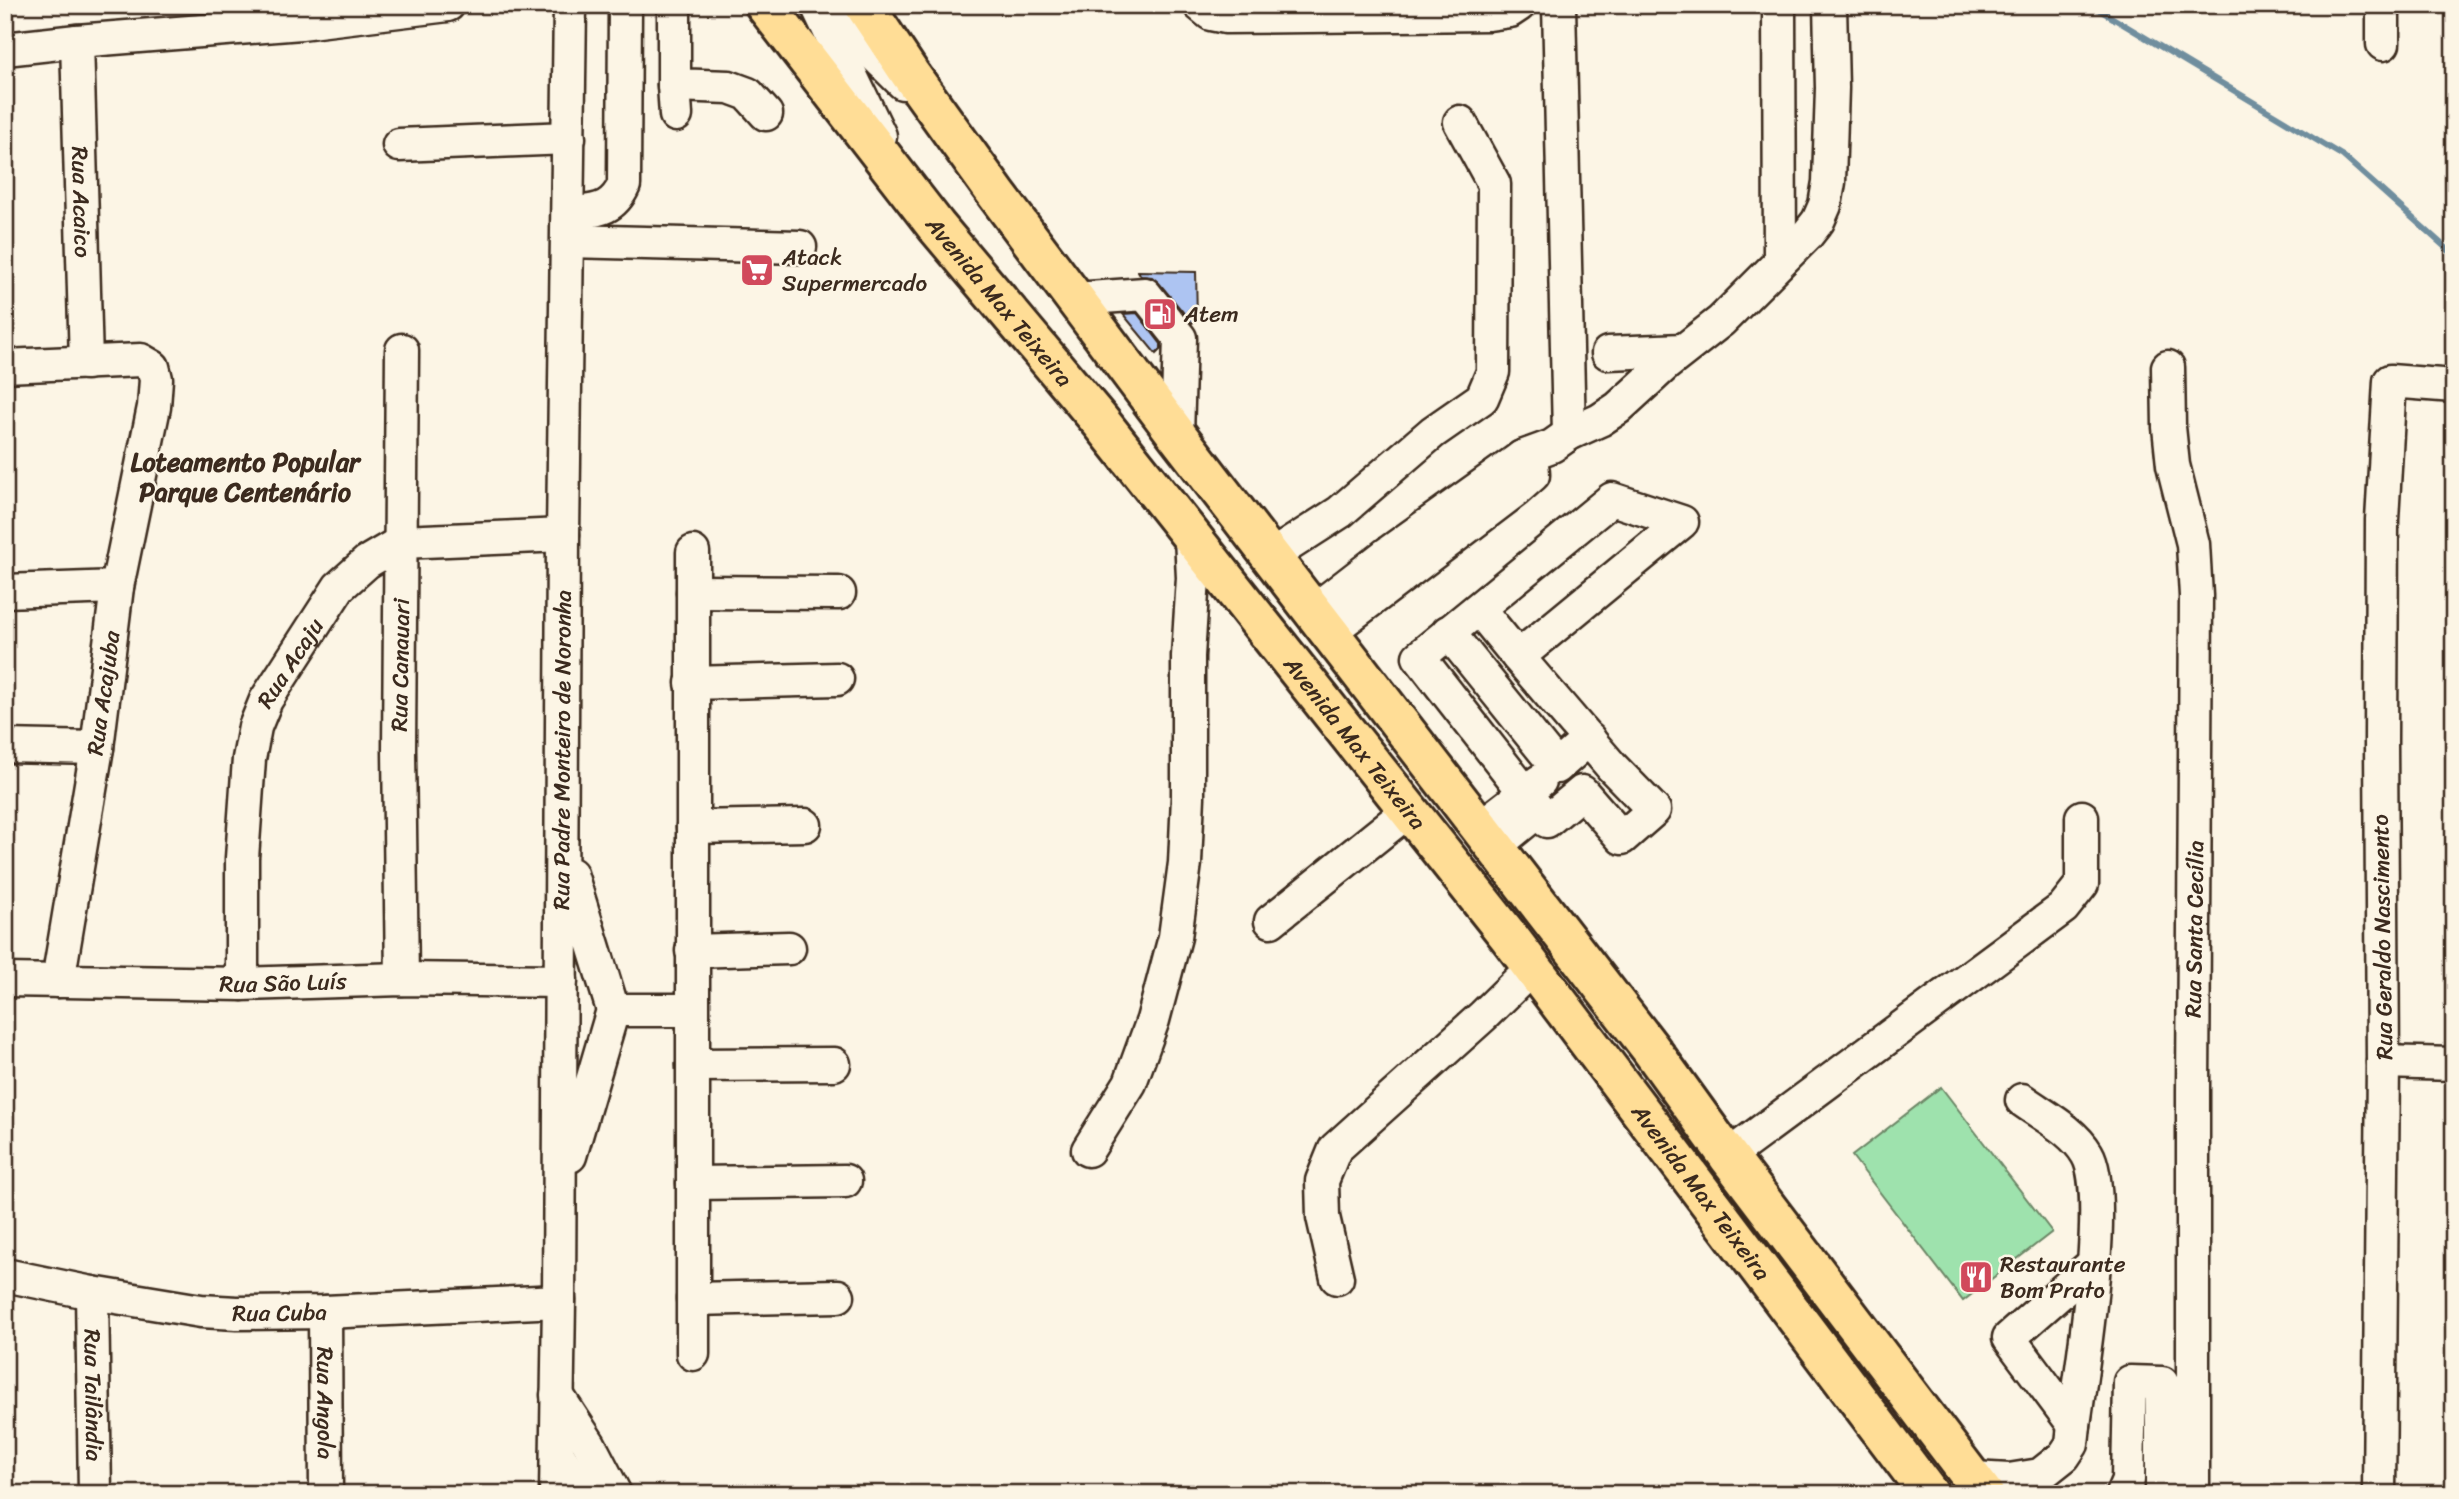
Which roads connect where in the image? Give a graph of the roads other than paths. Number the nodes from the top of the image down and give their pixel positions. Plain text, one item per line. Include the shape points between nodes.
1 (448, 5) edge
2 (570, 5) edge
3 (625, 5) edge
4 (674, 5) edge
5 (765, 5) edge
6 (817, 5) edge
7 (825, 5) edge
8 (864, 5) edge
9 (1200, 5) edge
10 (1519, 5) edge
11 (1559, 5) edge
12 (1779, 5) edge
13 (1830, 5) edge
14 (2383, 5) edge
15 (77, 41) junction
16 (2383, 44) dead end
17 (5, 49) edge
18 (766, 114) dead end
19 (1460, 122) dead end
20 (951, 131) junction
21 (569, 138) junction
22 (399, 145) dead end
23 (905, 186) junction
24 (568, 228) junction
25 (800, 247) dead end
26 (1780, 261) junction
27 (1075, 299) junction
28 (402, 350) dead end
29 (1683, 350) junction
30 (1608, 354) dead end
31 (86, 363) junction
32 (5, 366) edge
33 (2168, 367) dead end
34 (2454, 386) edge
35 (1177, 435) junction
36 (1561, 440) junction
37 (563, 535) junction
38 (1191, 537) junction
39 (401, 542) junction
40 (692, 552) dead end
41 (1270, 557) junction
42 (117, 587) junction
43 (5, 591) edge
44 (692, 592) junction
45 (838, 593) dead end
46 (1479, 609) junction
47 (1320, 622) junction
48 (1448, 632) junction
49 (1518, 657) junction
50 (837, 679) dead end
51 (692, 683) junction
52 (1589, 739) junction
53 (5, 746) edge
54 (97, 748) junction
55 (1612, 766) junction
56 (1557, 767) junction
57 (1582, 792) junction
58 (1531, 802) junction
59 (1408, 811) junction
60 (2082, 817) dead end
61 (805, 825) dead end
62 (692, 827) junction
63 (1487, 838) junction
64 (561, 844) junction
65 (1271, 921) dead end
66 (789, 948) dead end
67 (692, 951) junction
68 (1532, 968) junction
69 (402, 979) junction
70 (5, 980) edge
71 (58, 981) junction
72 (561, 981) junction
73 (242, 984) junction
74 (613, 1010) junction
75 (692, 1010) junction
76 (2384, 1062) junction
77 (834, 1064) dead end
78 (2454, 1064) edge
79 (693, 1065) junction
80 (2022, 1100) dead end
81 (1088, 1150) dead end
82 (1728, 1157) junction
83 (845, 1181) dead end
84 (693, 1184) junction
85 (560, 1191) junction
86 (2093, 1264) junction
87 (5, 1275) edge
88 (1337, 1278) dead end
89 (92, 1293) junction
90 (838, 1296) dead end
91 (693, 1299) junction
92 (559, 1301) junction
93 (325, 1312) junction
94 (693, 1354) dead end
95 (557, 1395) junction
96 (2074, 1425) junction
97 (556, 1453) junction
98 (2036, 1484) edge
99 (1979, 1486) edge
100 (95, 1494) edge
101 (327, 1494) edge
102 (556, 1494) edge
103 (583, 1494) edge
104 (615, 1494) edge
105 (1929, 1494) edge
106 (2122, 1494) edge
107 (2162, 1494) edge
108 (2193, 1494) edge
109 (2379, 1494) edge

1 - 15 street via 301,23
2 - 21 street, Rua Padre Monteiro de Noronha
3 - 24 street via 624,185 609,205
4 - 18 street via 675,100 729,87 748,93
5 - 23 main road, Avenida Max Teixeira
6 - 23 street
7 - 20 street
8 - 20 main road, Avenida Max Teixeira
9 - 10 street via 1226,18 1489,14
11 - 36 street
12 - 26 street
13 - 26 street via 1831,151 1825,205 1813,228
14 - 16 street
15 - 17 street
15 - 31 street, Rua Acaico
19 - 41 street via 1494,184 1493,372 1482,398 1433,432 1340,512
20 - 27 main road, Avenida Max Teixeira
21 - 22 street
21 - 24 street, Rua Padre Monteiro de Noronha
23 - 38 main road, Avenida Max Teixeira
24 - 25 street
24 - 37 street, Rua Padre Monteiro de Noronha
26 - 29 street via 1721,321
27 - 35 main road, Avenida Max Teixeira
27 - 35 street via 1145,294 1180,338
28 - 39 street, Rua Canauari
29 - 30 street
29 - 36 street via 1618,408
31 - 32 street
31 - 42 street, Rua Acajuba via 141,360 153,367 156,379
33 - 108 street, Rua Santa Cecília via 2173,465 2193,544 2196,596
34 - 76 street, Rua Geraldo Nascimento via 2390,381 2382,520
35 - 41 main road, Avenida Max Teixeira
36 - 47 street via 1527,466 1516,490 1408,570
37 - 39 street, Rua Acaju
37 - 64 street, Rua Padre Monteiro de Noronha
38 - 59 main road, Avenida Max Teixeira
38 - 81 street via 1188,797 1177,925 1142,1054 1130,1083
39 - 69 street, Rua Canauari
39 - 73 street, Rua Acaju via 367,562 339,587 266,700 255,727 242,858
40 - 44 street
41 - 47 main road, Avenida Max Teixeira
42 - 43 street
42 - 54 street, Rua Acajuba
44 - 45 street
44 - 51 street
46 - 48 street
46 - 49 street
46 - 49 street via 1612,499 1682,522
47 - 63 main road, Avenida Max Teixeira
48 - 56 street
48 - 58 street via 1419,657
49 - 52 street
50 - 51 street
51 - 62 street
52 - 55 street
52 - 56 street
53 - 54 street
54 - 71 street, Rua Acajuba
55 - 57 street
55 - 57 street via 1654,810 1622,838
56 - 58 street
57 - 58 street via 1547,821
58 - 63 street
59 - 65 street
59 - 68 main road, Avenida Max Teixeira
60 - 82 street via 2082,884 2063,908
61 - 62 street
62 - 67 street
63 - 82 main road, Avenida Max Teixeira
64 - 72 street, Rua Padre Monteiro de Noronha
64 - 74 street
66 - 67 street
67 - 75 street
68 - 88 street via 1335,1149 1322,1181 1323,1217
68 - 105 main road, Avenida Max Teixeira
69 - 72 street, Rua São Luís
69 - 73 street, Rua São Luís
70 - 71 street, Rua São Luís
71 - 73 street, Rua São Luís
72 - 85 street, Rua Padre Monteiro de Noronha
74 - 75 street
74 - 85 street
75 - 79 street
76 - 78 street
76 - 109 street, Rua Geraldo Nascimento
77 - 79 street
79 - 84 street
80 - 86 street via 2072,1135 2088,1156 2096,1189
82 - 99 main road, Avenida Max Teixeira
83 - 84 street
84 - 91 street
85 - 92 street, Rua Padre Monteiro de Noronha
86 - 96 street
86 - 96 street via 2009,1338
87 - 89 street, Rua Cuba
89 - 93 street, Rua Cuba via 201,1311
89 - 100 street, Rua Tailândia
90 - 91 street
91 - 94 street
92 - 93 street, Rua Cuba
92 - 95 street, Rua Padre Monteiro de Noronha
93 - 101 street, Rua Angola
95 - 97 street, Rua Padre Monteiro de Noronha
95 - 104 street
96 - 98 street via 2072,1444
97 - 102 street, Rua Padre Monteiro de Noronha
97 - 103 street
98 - 99 street via 2009,1480
106 - 107 street via 2128,1480 2130,1382 2162,1382

